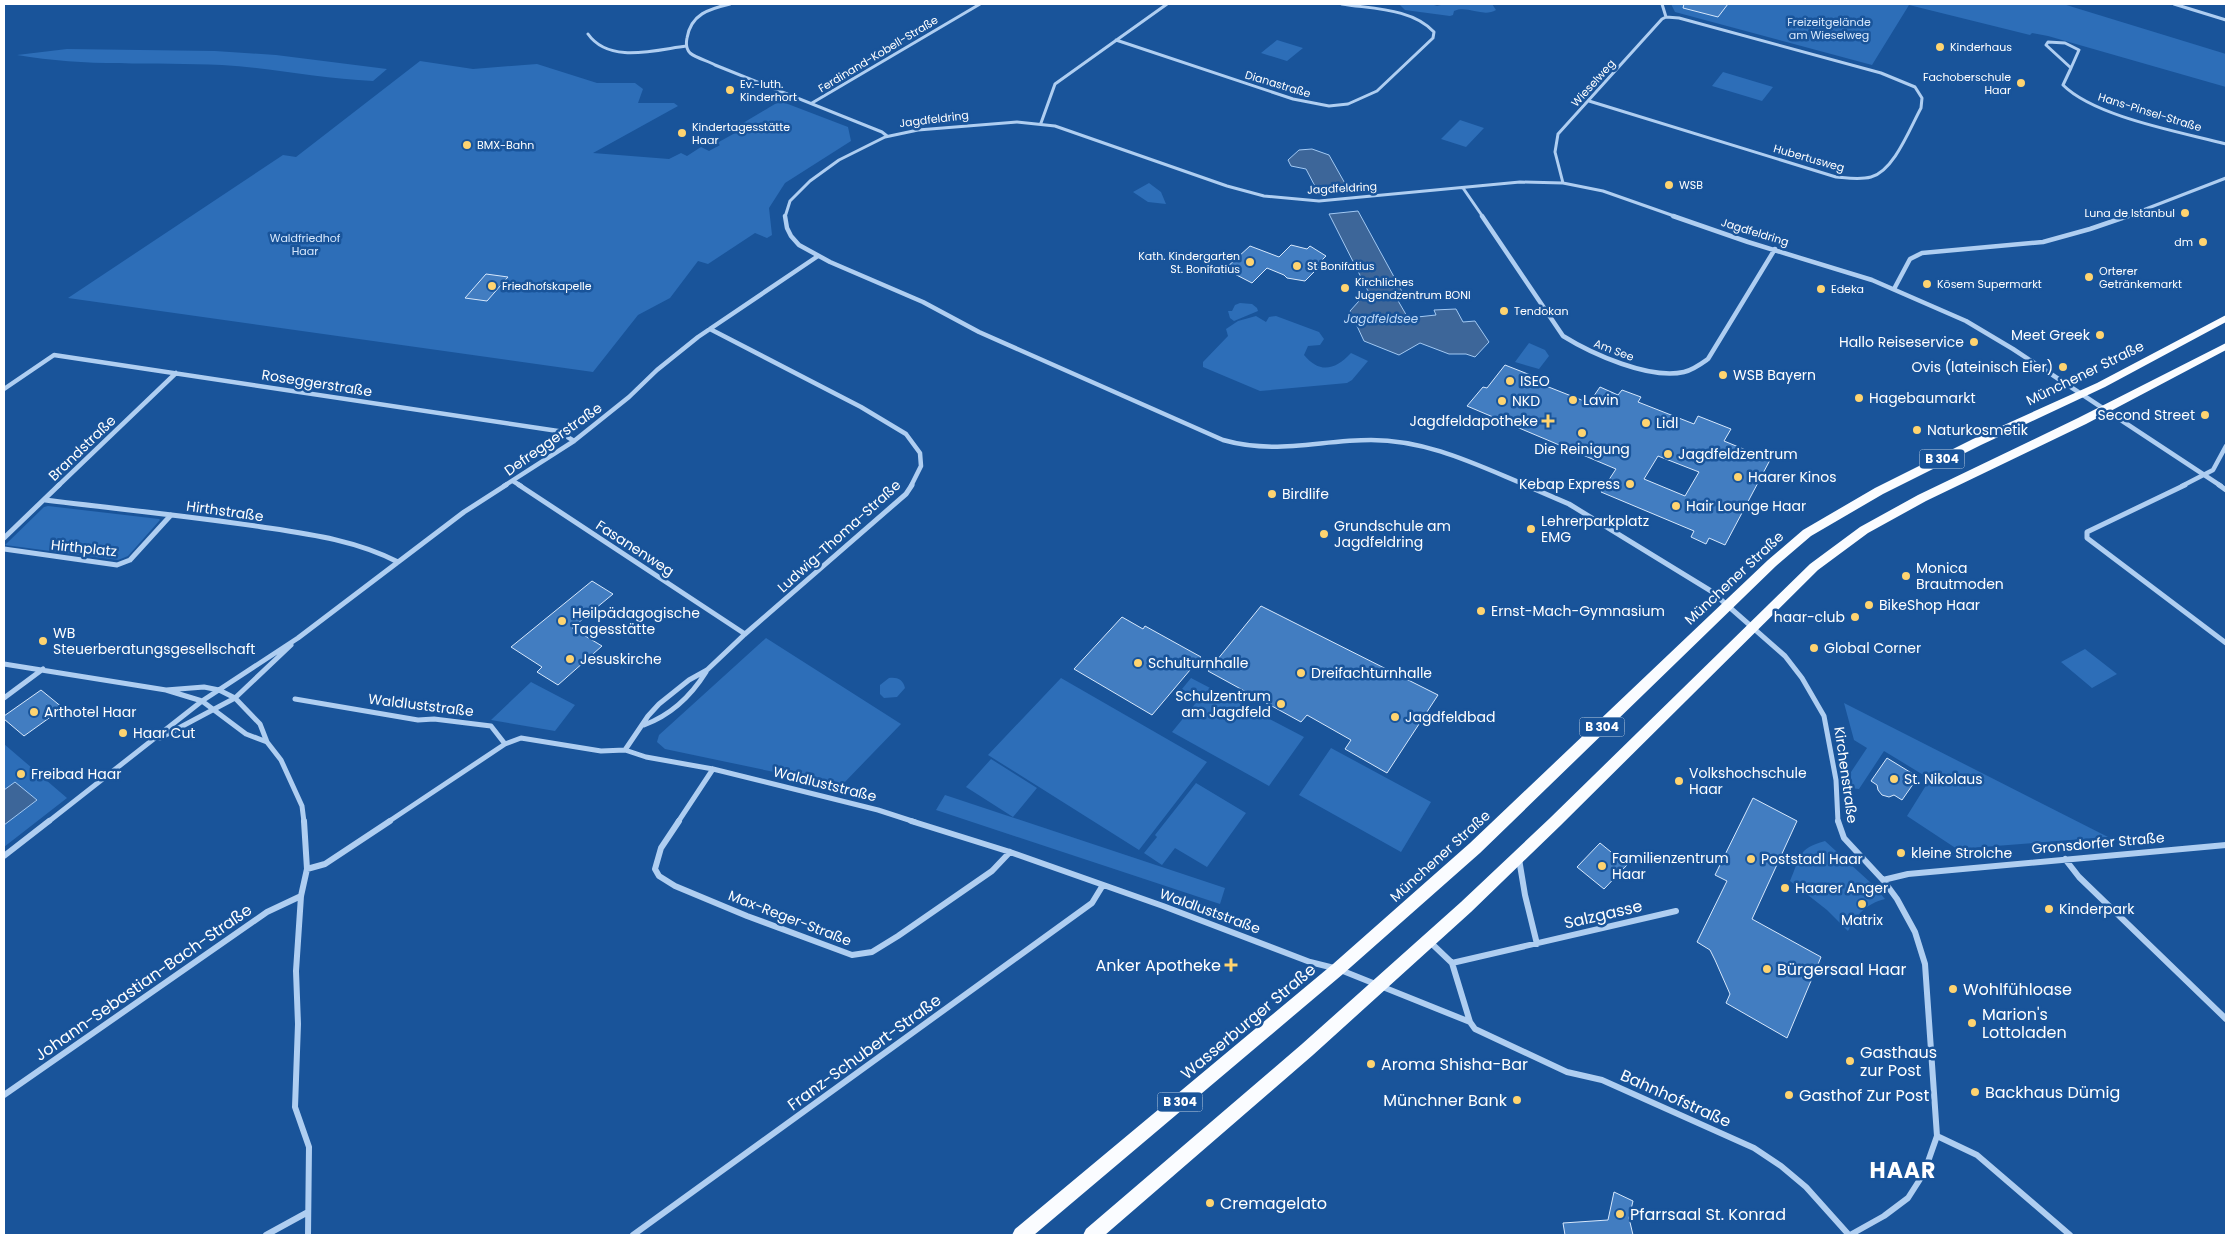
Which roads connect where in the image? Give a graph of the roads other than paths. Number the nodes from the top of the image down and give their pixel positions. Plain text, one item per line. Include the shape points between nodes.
1 (730, 4) edge
2 (980, 4) edge
3 (1167, 4) edge
4 (1342, 4) edge
5 (1662, 4) edge
6 (2174, 4) edge
7 (1666, 16) junction
8 (2226, 20) edge
9 (588, 34) dead end
10 (1116, 40) junction
11 (686, 46) junction
12 (2071, 68) junction
13 (1589, 101) junction
14 (812, 103) junction
15 (1041, 123) junction
16 (887, 136) junction
17 (2226, 144) edge
18 (2226, 178) edge
19 (1563, 183) junction
20 (1463, 188) junction
21 (1775, 250) junction
22 (818, 256) junction
23 (1894, 289) junction
24 (2226, 318) edge
25 (710, 328) junction
26 (2226, 346) edge
27 (176, 373) junction
28 (4, 389) edge
29 (2082, 394) junction
30 (2105, 409) junction
31 (574, 441) junction
32 (2226, 446) edge
33 (2204, 476) junction
34 (513, 481) junction
35 (2226, 490) edge
36 (45, 500) junction
37 (171, 515) junction
38 (4, 538) edge
39 (4, 550) edge
40 (398, 562) junction
41 (1727, 606) junction
42 (1752, 627) junction
43 (745, 634) junction
44 (298, 638) junction
45 (2226, 643) edge
46 (4, 664) edge
47 (43, 669) junction
48 (706, 670) junction
49 (166, 690) junction
50 (219, 690) junction
51 (4, 698) edge
52 (235, 698) junction
53 (295, 699) dead end
54 (202, 701) junction
55 (212, 707) junction
56 (643, 726) junction
57 (267, 742) junction
58 (505, 744) junction
59 (147, 746) junction
60 (625, 750) junction
61 (713, 769) junction
62 (2226, 845) edge
63 (1010, 852) junction
64 (4, 856) edge
65 (1518, 858) junction
66 (2065, 859) junction
67 (307, 869) junction
68 (1883, 880) junction
69 (1103, 885) junction
70 (301, 896) junction
71 (1676, 911) dead end
72 (1429, 941) junction
73 (1537, 944) junction
74 (1452, 963) junction
75 (1338, 969) junction
76 (1381, 985) junction
77 (2226, 1019) edge
78 (1470, 1022) junction
79 (4, 1095) edge
80 (1937, 1136) junction
81 (308, 1212) junction
82 (266, 1235) edge
83 (308, 1235) edge
84 (633, 1235) edge
85 (1021, 1235) edge
86 (1092, 1235) edge
87 (1850, 1235) edge
88 (2070, 1235) edge

1 - 11 street via 702,12 693,19 689,24
2 - 14 street, Ferdinand-Kobell-Straße
3 - 10 street
4 - 10 street, Dianastraße via 1414,18 1431,26 1434,32 1433,38 1377,91 1348,104 1329,106 1293,99
5 - 7 street
6 - 8 street
7 - 13 street, Wieselweg
7 - 13 street, Hubertusweg via 1881,73 1915,87 1922,98 1921,108 1884,172 1872,178 1854,178 1836,177
9 - 11 street via 602,48 616,51
10 - 15 street via 1055,84
11 - 14 street, Ferdinand-Kobell-Straße via 697,57
12 - 12 street, Hans-Pinsel-Straße via 2079,50 2065,43 2048,42 2050,50
12 - 17 street, Hans-Pinsel-Straße via 2063,86 2077,98 2120,114
13 - 19 street, Wieselweg via 1554,142
14 - 16 street, Ferdinand-Kobell-Straße
15 - 16 street, Jagdfeldring via 970,125 912,130
15 - 20 street, Jagdfeldring via 1264,196 1340,200
16 - 22 street, Jagdfeldring via 867,144 809,182 789,201 785,219 792,238
18 - 23 street via 2075,235 2005,248 1922,254 1910,259
19 - 20 street, Jagdfeldring via 1520,182
19 - 21 street, Jagdfeldring via 1603,191
20 - 21 street, Am See via 1556,328 1575,344 1642,370 1682,373 1708,359
21 - 23 street, Jagdfeldring
22 - 25 street, Defreggerstraße
22 - 41 street, Jagdfeldring via 955,316 987,336 1232,443 1268,448 1371,440 1429,447 1460,457 1582,511 1711,592
23 - 29 street, Jagdfeldring via 1990,334
24 - 29 main road, Münchener Straße / B 304
25 - 31 street, Defreggerstraße
25 - 43 street, Ludwig-Thoma-Straße via 861,407 906,434 920,453 921,466 906,494
26 - 30 main road, B 304
27 - 28 street, Roseggerstraße via 54,355
27 - 31 street, Roseggerstraße via 558,431
27 - 36 street, Brandstraße
29 - 30 street, Jagdfeldring
29 - 41 main road, Münchener Straße / B 304 via 1977,442 1855,504 1807,533
30 - 33 street, Jagdfeldring
30 - 42 main road, B 304 via 1922,498 1864,530 1814,567
31 - 34 street, Defreggerstraße
32 - 33 street via 2213,470
33 - 35 street, Jagdfeldring
33 - 45 street via 2088,532 2088,541
34 - 40 street, Defreggerstraße via 464,512
34 - 43 street, Fasanenweg
36 - 37 street, Hirthstraße
36 - 38 street, Brandstraße
37 - 39 street, Hirthplatz via 130,560 117,565
37 - 40 street, Hirthstraße via 330,537 357,544
40 - 44 street, Defreggerstraße
41 - 42 street, Jagdfeldring
41 - 75 main road, Münchener Straße / B 304 via 1476,848
42 - 65 main road, B 304
42 - 68 street, Kirchenstraße via 1785,656 1814,696 1824,716 1831,745 1837,819 1844,838
43 - 48 street, Ludwig-Thoma-Straße
44 - 50 street, Defreggerstraße
44 - 52 street, Defreggerstraße
46 - 47 street
47 - 49 street
47 - 51 street
48 - 56 street, Ludwig-Thoma-Straße via 659,704
48 - 56 street, Ludwig-Thoma-Straße via 698,686 682,701
49 - 50 street via 204,687
49 - 54 street
50 - 52 street
50 - 54 street, Defreggerstraße
52 - 55 street, Defreggerstraße
52 - 57 street via 260,724
53 - 58 street, Waldluststraße via 418,720 491,726
54 - 55 street
54 - 59 street, Defreggerstraße
55 - 57 street via 246,734
55 - 59 street, Defreggerstraße
56 - 60 street, Ludwig-Thoma-Straße
57 - 67 street via 281,760 302,806
58 - 60 street, Waldluststraße via 521,738 600,752
58 - 67 street via 325,864
59 - 64 street
60 - 61 street, Waldluststraße
61 - 63 street, Waldluststraße via 878,810
61 - 63 street, Max-Reger-Straße via 661,848 655,869 659,876 747,916 852,955 872,952 898,936 992,872
62 - 66 street, Gronsdorfer Straße
63 - 69 street, Waldluststraße
65 - 72 main road, B 304
65 - 73 street
66 - 68 street, Gronsdorfer Straße via 1900,875
66 - 77 street via 2079,877
67 - 70 street
68 - 80 street, Kirchenstraße via 1915,932 1924,964
69 - 75 street, Waldluststraße via 1310,962
69 - 84 street, Franz-Schubert-Straße via 1092,903
70 - 79 street, Johann-Sebastian-Bach-Straße via 267,912
70 - 81 street via 296,971 295,1107 309,1147
71 - 73 street, Salzgasse
72 - 74 street
72 - 76 main road, B 304
73 - 74 street, Salzgasse
74 - 78 street
75 - 76 street, Bahnhofstraße
75 - 85 main road, Wasserburger Straße / B 304
76 - 78 street, Bahnhofstraße
76 - 86 main road, B 304
78 - 87 street, Bahnhofstraße via 1475,1029 1568,1072 1602,1080 1772,1158 1811,1190
80 - 87 street via 1920,1184 1882,1219
80 - 88 street via 1977,1155
81 - 82 street
81 - 83 street

